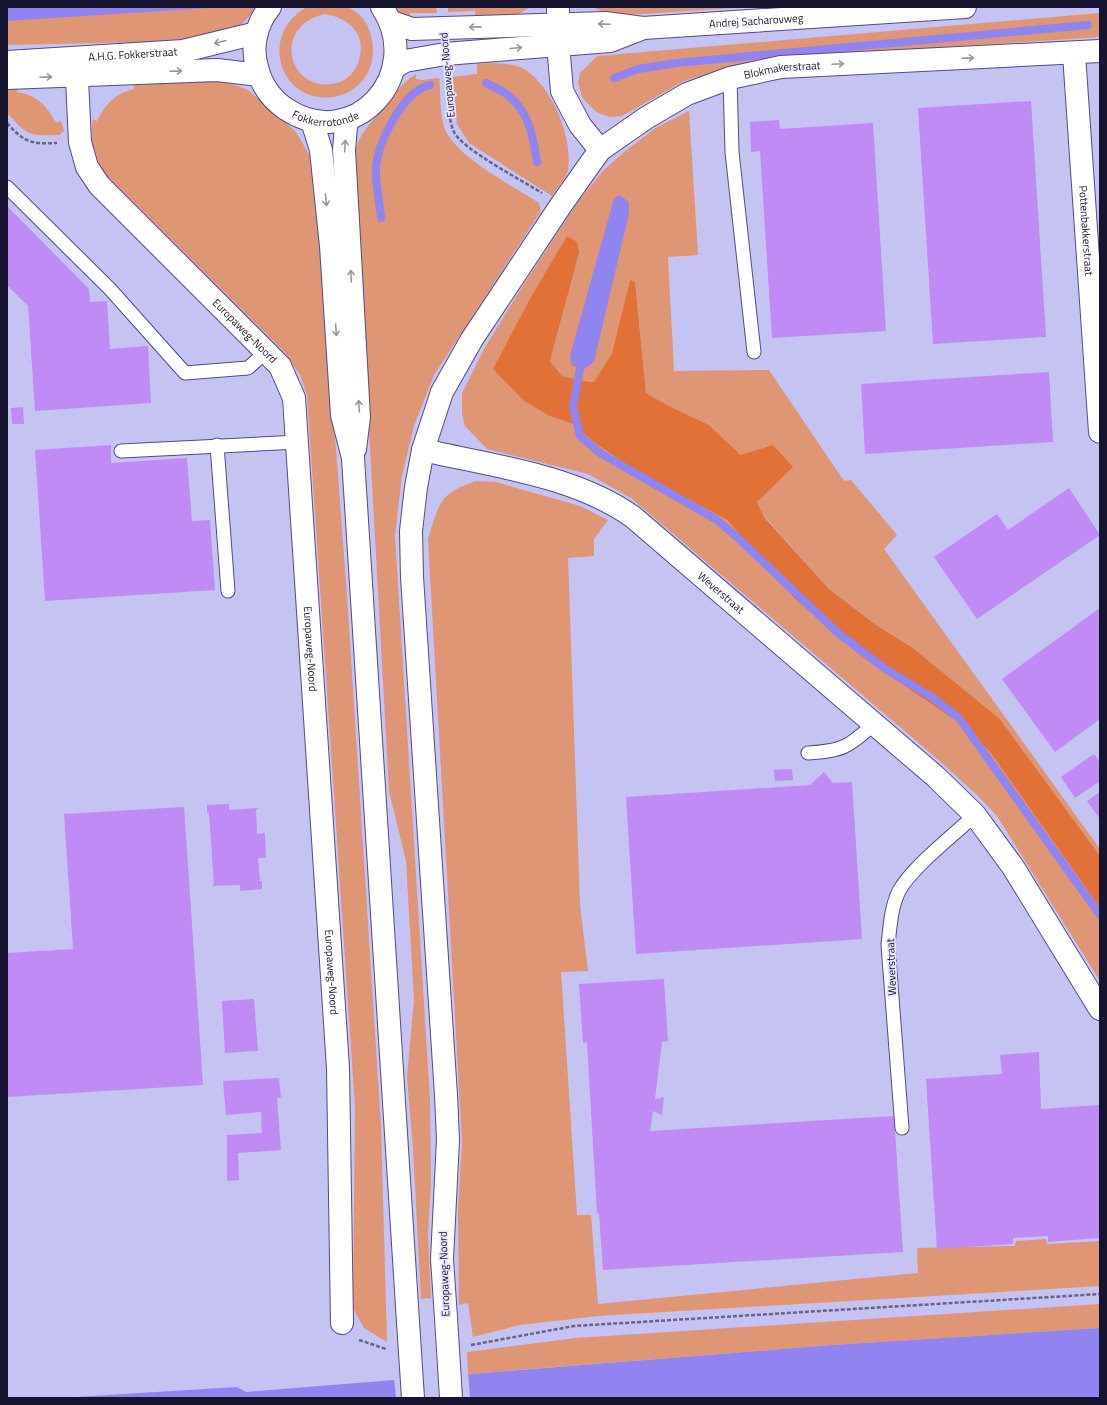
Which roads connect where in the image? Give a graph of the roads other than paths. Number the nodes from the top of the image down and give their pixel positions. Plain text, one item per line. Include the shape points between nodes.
1 (270, 7) edge
2 (965, 7) edge
3 (386, 15) edge
4 (558, 26) edge
5 (257, 33) junction
6 (1100, 52) edge
7 (1074, 54) junction
8 (7, 62) edge
9 (76, 67) junction
10 (395, 67) junction
11 (259, 75) junction
12 (7, 78) edge
13 (730, 78) junction
14 (349, 118) junction
15 (312, 120) junction
16 (600, 150) junction
17 (7, 186) edge
18 (266, 352) junction
19 (754, 352) dead end
20 (1100, 432) edge
21 (298, 442) junction
22 (216, 445) junction
23 (423, 450) junction
24 (121, 451) dead end
25 (353, 458) junction
26 (228, 591) dead end
27 (874, 724) junction
28 (808, 753) dead end
29 (976, 815) junction
30 (1100, 1009) edge
31 (902, 1128) dead end
32 (342, 1323) dead end
33 (413, 1398) edge
34 (451, 1398) edge

1 - 5 street, Fokkerrotonde via 260,22
2 - 4 street, Andrej Sacharovweg via 643,28 610,41
4 -> 3 street, Andrej Sacharovweg via 412,29
3 - 10 street, Fokkerrotonde via 396,37
10 -> 4 street, Andrej Sacharovweg via 406,61
4 - 16 street via 562,91 580,125
5 -> 9 street, A.H.G. Fokkerstraat via 183,51
5 - 11 street, Fokkerrotonde via 254,47
6 - 7 street, Blokmakerstraat
13 -> 7 street, Blokmakerstraat via 781,67
7 - 20 street, Pottenbakkerstraat
8 - 9 street, A.H.G. Fokkerstraat
9 -> 11 street, A.H.G. Fokkerstraat via 217,70
12 -> 9 street, A.H.G. Fokkerstraat
9 - 18 street, Europaweg-Noord via 80,142 88,167 99,185
10 - 14 street, Fokkerrotonde via 379,98
11 - 15 street, Fokkerrotonde via 267,91 280,105 295,115
13 - 16 street, Blokmakerstraat via 687,94 646,118
13 - 19 lane via 732,152
14 - 15 street, Fokkerrotonde via 324,122
25 -> 14 street via 360,417 344,150
15 -> 25 street via 321,150 331,246 342,415
16 - 23 street, Europaweg-Noord via 472,339 442,392
17 - 18 lane via 110,289 185,373 248,368
18 - 21 street, Europaweg-Noord via 280,366 294,398
21 - 22 lane
21 - 32 street, Europaweg-Noord via 338,1068
22 - 24 lane
22 - 26 lane
23 - 27 street, Weverstraat via 583,489 621,508
23 - 34 street, Europaweg-Noord, bridge via 412,530 412,577 446,1095 448,1140 442,1259
25 - 33 street, bridge
27 - 28 lane via 852,743 832,752
27 - 29 street, Weverstraat
29 - 30 street, Weverstraat via 1013,868
29 - 31 lane, Weverstraat via 910,875 899,891 890,922 888,945

